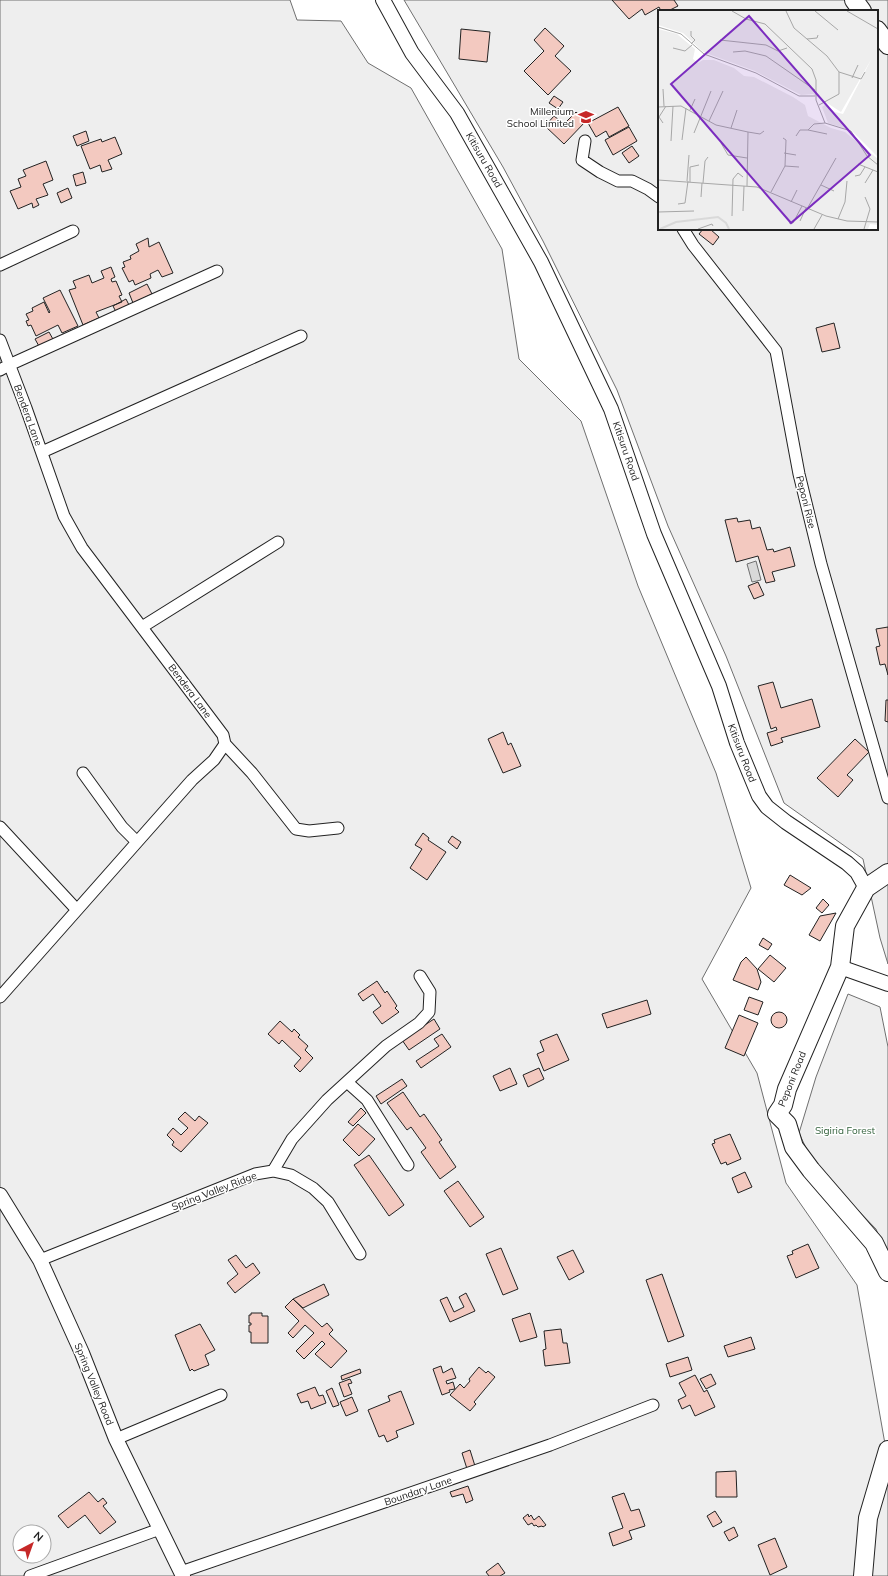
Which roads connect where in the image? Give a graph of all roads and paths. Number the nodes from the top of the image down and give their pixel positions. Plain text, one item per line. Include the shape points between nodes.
1 (383, 0) edge
2 (854, 0) edge
3 (861, 10) edge
4 (878, 31) edge
5 (888, 44) edge
6 (585, 140) dead end
7 (658, 197) edge
8 (684, 230) edge
9 (73, 231) dead end
10 (0, 265) edge
11 (217, 271) dead end
12 (301, 336) dead end
13 (0, 340) edge
14 (5, 368) edge
15 (42, 452) junction
16 (278, 542) dead end
17 (142, 627) junction
18 (225, 744) junction
19 (83, 773) dead end
20 (888, 798) edge
21 (0, 827) edge
22 (338, 828) dead end
23 (138, 842) junction
24 (888, 873) edge
25 (866, 888) junction
26 (77, 910) junction
27 (840, 967) junction
28 (420, 976) dead end
29 (888, 984) edge
30 (0, 997) edge
31 (347, 1082) junction
32 (408, 1165) dead end
33 (273, 1171) junction
34 (0, 1195) edge
35 (360, 1254) dead end
36 (40, 1260) junction
37 (888, 1272) edge
38 (221, 1395) dead end
39 (654, 1406) dead end
40 (116, 1439) junction
41 (888, 1450) edge
42 (160, 1530) junction
43 (182, 1574) edge
44 (30, 1576) edge
45 (863, 1576) edge

1 - 25 street, Kitisuru Road via 412,53 457,113 541,262 608,402 654,534 719,686 737,743 759,796 767,807 786,822 847,863 857,872
2 - 3 main road
4 - 5 main road
6 - 7 street via 582,160 618,181 632,181
8 - 20 street, Peponi Rise via 776,351 799,474 821,564
9 - 10 street
11 - 14 street
12 - 15 street
13 - 14 street, Bendera Lane
14 - 15 street, Bendera Lane
15 - 17 street, Bendera Lane via 64,516 82,548
16 - 17 street
17 - 18 street, Bendera Lane via 223,735
18 - 22 street, Bendera Lane via 252,773 296,829 309,831
18 - 23 street via 214,760 192,780
19 - 23 street via 122,827
21 - 26 street
23 - 26 street
24 - 25 main road, Peponi Road
25 - 27 main road, Peponi Road via 845,926
26 - 30 street
27 - 29 street
27 - 37 main road, Peponi Road via 777,1114 787,1124 794,1147 811,1170 874,1243
28 - 31 street via 430,992 429,1012 419,1023 386,1046
31 - 32 street via 367,1100
31 - 33 street via 292,1139
33 - 35 street, Spring Valley Ridge via 292,1175 313,1188 328,1202
33 - 36 street, Spring Valley Ridge via 255,1174
34 - 36 street, Spring Valley Road
36 - 40 street, Spring Valley Road via 82,1353
38 - 40 street
39 - 43 street, Boundary Lane
40 - 42 street, Spring Valley Road
41 - 45 main road via 868,1518
42 - 43 street, Spring Valley Road
42 - 44 street

